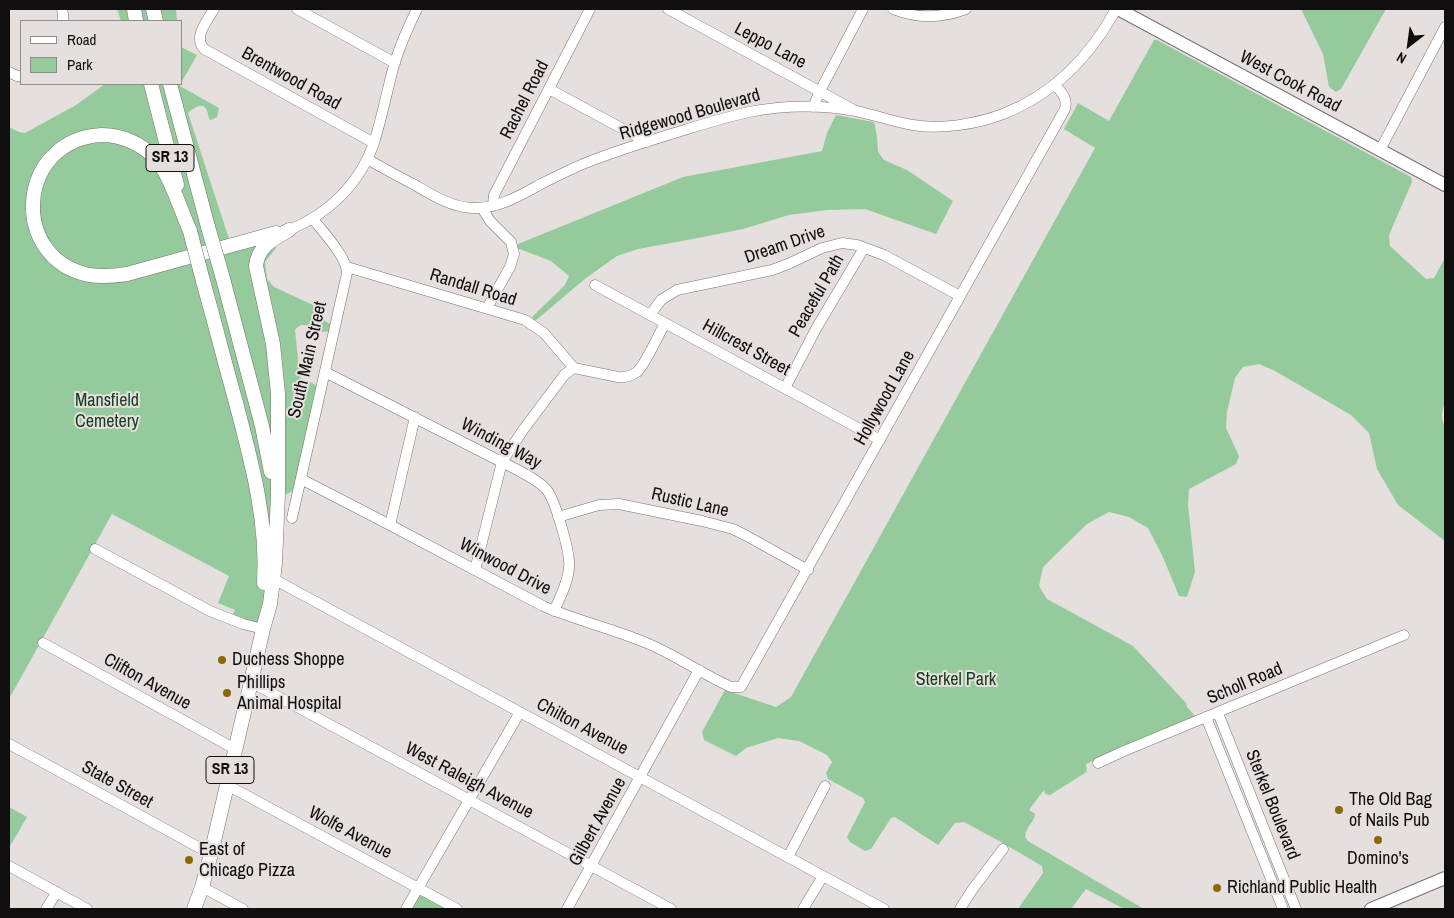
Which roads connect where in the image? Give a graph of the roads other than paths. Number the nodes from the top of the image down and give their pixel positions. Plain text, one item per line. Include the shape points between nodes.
1 (214, 9) edge
2 (297, 9) edge
3 (417, 9) edge
4 (590, 9) edge
5 (668, 9) edge
6 (863, 9) edge
7 (894, 9) edge
8 (966, 9) edge
9 (1117, 9) edge
10 (1445, 27) edge
11 (395, 63) junction
12 (151, 85) edge
13 (170, 85) edge
14 (1055, 85) junction
15 (549, 89) junction
16 (820, 91) junction
17 (813, 106) junction
18 (858, 112) junction
19 (647, 142) junction
20 (374, 143) junction
21 (1380, 150) junction
22 (368, 159) junction
23 (1445, 185) edge
24 (493, 206) junction
25 (482, 208) junction
26 (313, 219) junction
27 (289, 230) junction
28 (190, 231) junction
29 (864, 248) junction
30 (347, 267) junction
31 (595, 285) dead end
32 (960, 296) junction
33 (487, 308) junction
34 (650, 315) junction
35 (665, 323) junction
36 (574, 368) junction
37 (325, 372) junction
38 (785, 388) junction
39 (415, 417) junction
40 (880, 440) junction
41 (502, 462) junction
42 (301, 479) junction
43 (558, 517) junction
44 (292, 518) dead end
45 (276, 520) junction
46 (390, 525) junction
47 (95, 549) dead end
48 (475, 570) junction
49 (808, 570) junction
50 (269, 576) junction
51 (554, 611) junction
52 (263, 629) junction
53 (1404, 635) dead end
54 (43, 643) dead end
55 (699, 670) junction
56 (252, 682) junction
57 (520, 712) junction
58 (1218, 713) junction
59 (1206, 717) junction
60 (9, 744) edge
61 (235, 749) junction
62 (1098, 763) dead end
63 (641, 777) junction
64 (227, 785) junction
65 (825, 786) dead end
66 (469, 800) junction
67 (1003, 849) dead end
68 (210, 854) junction
69 (788, 857) junction
70 (9, 866) edge
71 (592, 866) junction
72 (823, 876) junction
73 (1445, 878) edge
74 (202, 887) junction
75 (418, 888) junction
76 (57, 892) junction
77 (46, 909) edge
78 (87, 909) edge
79 (194, 909) edge
80 (243, 909) edge
81 (406, 909) edge
82 (457, 909) edge
83 (567, 909) edge
84 (671, 909) edge
85 (804, 909) edge
86 (884, 909) edge
87 (960, 909) edge
88 (1283, 909) edge
89 (1296, 909) edge
90 (1371, 909) edge

1 - 20 street, Brentwood Road via 199,37 201,46 209,53
2 - 11 street
3 - 11 street
4 - 15 street, Rachel Road
5 - 16 street, Leppo Lane
6 - 16 street
7 - 8 street via 928,16
9 - 14 street, Ridgewood Boulevard via 1070,72
9 - 21 main road, West Cook Road
10 - 21 street
11 - 20 street
12 - 28 highway, SR 13
13 - 45 highway, SR 13, bridge via 265,441
14 - 18 street, Ridgewood Boulevard via 1003,114 949,126 924,127
14 - 32 street, Hollywood Lane via 1066,98 1065,109
15 - 19 street
15 - 24 street, Rachel Road via 494,195
16 - 17 street
16 - 18 street, Leppo Lane
17 - 18 street, Ridgewood Boulevard
17 - 19 street, Ridgewood Boulevard via 751,112
19 - 24 street, Ridgewood Boulevard via 568,171
20 - 22 street
21 - 23 main road, West Cook Road
22 - 25 street, Ridgewood Boulevard via 449,203
22 - 26 street via 345,192
24 - 25 street, Ridgewood Boulevard
25 - 33 street via 510,242 514,254
26 - 27 street
26 - 30 street
27 - 28 highway via 127,274 90,275 59,261 43,242 34,218 34,188 48,161 71,143 100,135 122,138 145,149 161,166
27 - 45 highway via 263,247 256,266 277,374
28 - 50 highway, SR 13, bridge via 246,441 260,504
29 - 32 street, Dream Drive via 884,255
29 - 34 street, Dream Drive via 842,243 827,246 772,270 682,288 661,300
29 - 38 street, Peaceful Path
30 - 33 street, Randall Road
30 - 37 street, South Main Street
31 - 34 street, Hillcrest Street
32 - 40 street, Hollywood Lane
33 - 36 street, Randall Road via 525,320 549,339
34 - 35 street, Hillcrest Street
35 - 36 street via 635,373 618,378
35 - 38 street, Hillcrest Street
36 - 41 street via 565,374
37 - 39 street, Winding Way
37 - 42 street, South Main Street
38 - 40 street, Hillcrest Street
39 - 41 street, Winding Way
39 - 46 street
40 - 49 street, Hollywood Lane
41 - 43 street, Winding Way via 547,489
41 - 48 street
42 - 44 street, South Main Street
42 - 46 street, Winwood Drive
43 - 49 street, Rustic Lane via 599,505 638,508 733,529
43 - 51 street, Winding Way via 568,551 569,569
45 - 50 highway, SR 13 via 276,548
46 - 48 street, Winwood Drive
47 - 52 street via 210,611
48 - 51 street, Winwood Drive
49 - 55 street, Hollywood Lane via 741,687 731,687
50 - 52 highway, SR 13 via 270,604
50 - 57 street, Chilton Avenue
51 - 55 street, Winwood Drive via 638,639
52 - 56 highway, SR 13
53 - 58 street, Scholl Road
54 - 61 street, Clifton Avenue
55 - 63 street, Gilbert Avenue
56 - 61 highway, SR 13
56 - 66 street, West Raleigh Avenue
57 - 63 street, Chilton Avenue
57 - 66 street
58 - 59 street, Scholl Road
58 - 89 street, Sterkel Boulevard
59 - 62 street, Scholl Road
59 - 88 street, Sterkel Boulevard
60 - 68 street, State Street
61 - 64 highway, SR 13
63 - 69 street, Chilton Avenue
63 - 71 street, Gilbert Avenue
64 - 68 highway, SR 13
64 - 75 street, Wolfe Avenue
65 - 69 street
66 - 71 street, West Raleigh Avenue
66 - 75 street
67 - 87 street
68 - 74 highway, SR 13
69 - 72 street, Chilton Avenue
70 - 76 street
71 - 83 street, Gilbert Avenue
71 - 84 street, West Raleigh Avenue
72 - 85 street
72 - 86 street, Chilton Avenue
73 - 90 main road
74 - 79 highway, SR 13
74 - 80 street
75 - 81 street
75 - 82 street, Wolfe Avenue
76 - 77 street
76 - 78 street

